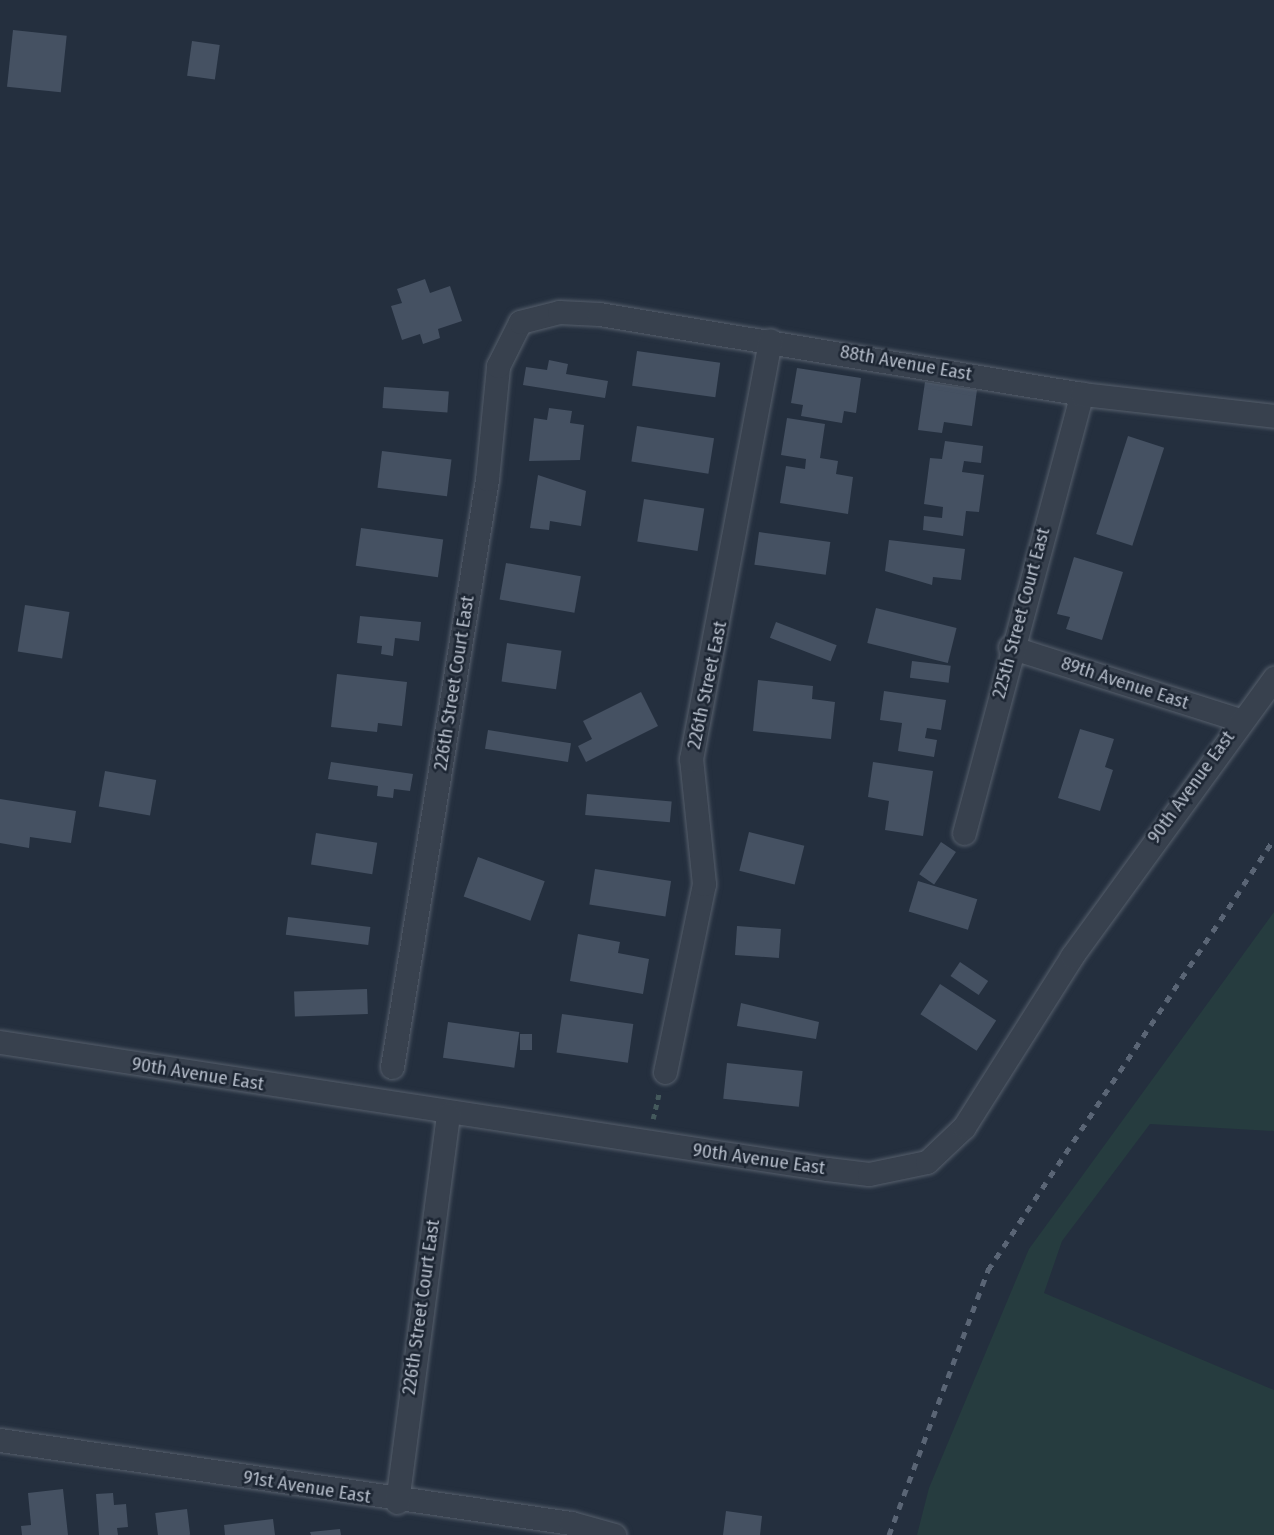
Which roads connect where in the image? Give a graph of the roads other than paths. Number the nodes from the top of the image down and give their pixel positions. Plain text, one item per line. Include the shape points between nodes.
1 (538, 314) joint
2 (770, 340) junction
3 (1082, 394) junction
4 (1274, 416) edge
5 (1010, 647) junction
6 (1274, 678) edge
7 (1240, 720) junction
8 (964, 833) dead end
9 (0, 1042) edge
10 (392, 1068) dead end
11 (665, 1072) road end
12 (448, 1114) junction
13 (0, 1440) edge
14 (397, 1502) junction
15 (614, 1535) edge

1 - 2 street, 88th Avenue East via 599,314
1 - 10 street, 226th Street Court East via 508,335 498,366 487,479
2 - 3 street, 88th Avenue East
2 - 11 street, 226th Street East via 691,758 704,884
3 - 4 street, 88th Avenue East
3 - 5 street, 225th Street Court East
5 - 7 street, 89th Avenue East
5 - 8 street, 225th Street Court East
6 - 7 street, 90th Avenue East
7 - 12 street, 90th Avenue East via 1072,956 978,1107 927,1162 869,1174
9 - 12 street, 90th Avenue East
12 - 14 street, 226th Street Court East
13 - 14 street, 91st Avenue East
14 - 15 street, 91st Avenue East via 571,1523

